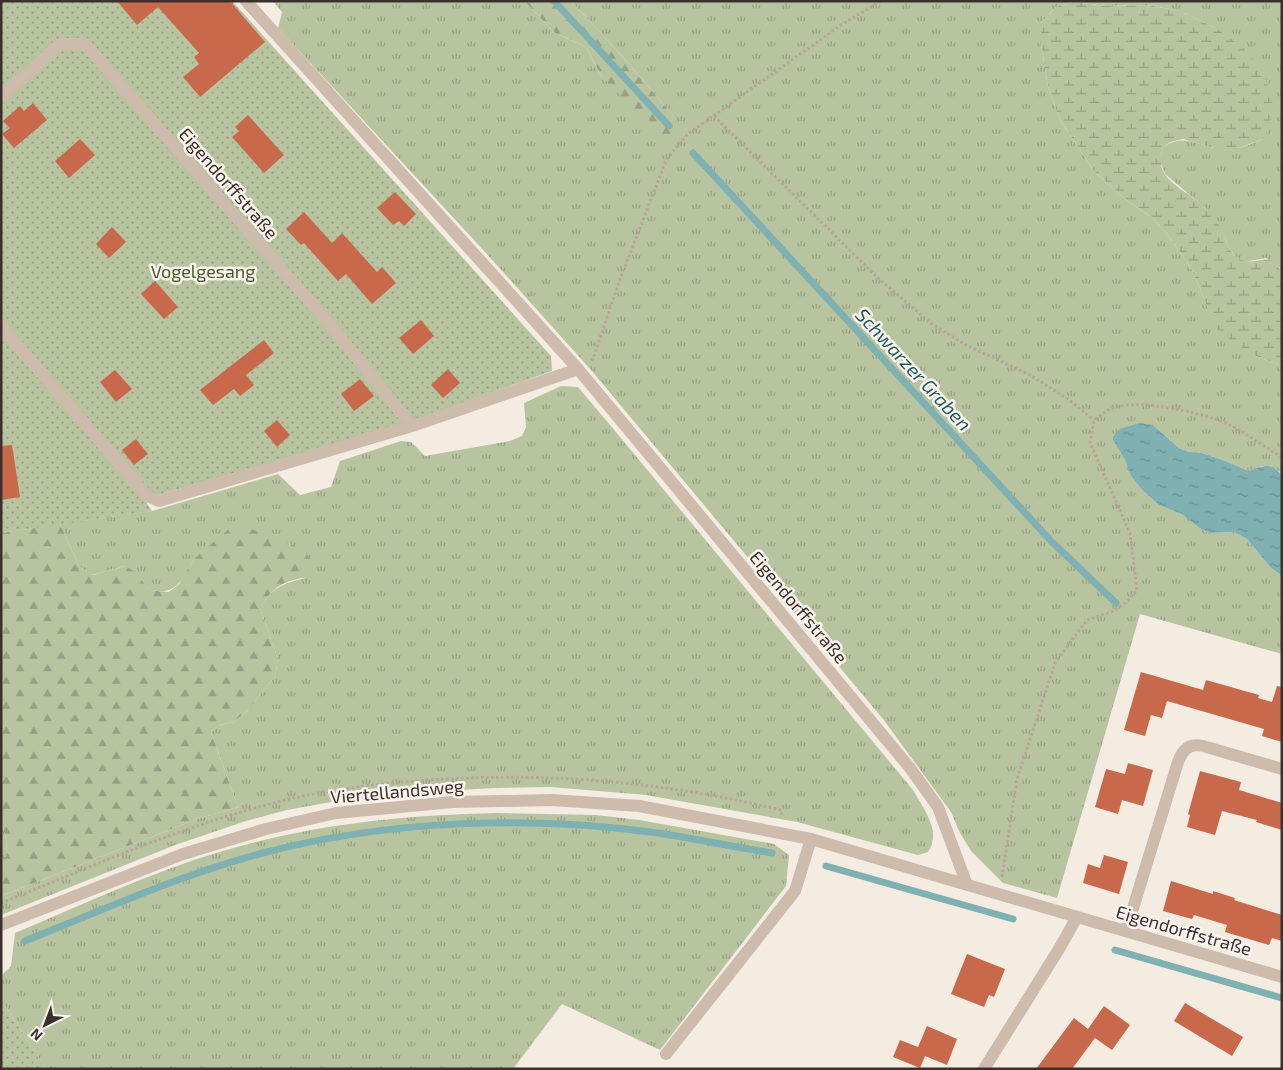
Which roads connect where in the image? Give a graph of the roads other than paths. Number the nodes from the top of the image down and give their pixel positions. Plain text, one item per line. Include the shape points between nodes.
1 (246, 1) edge
2 (1, 97) edge
3 (1, 326) edge
4 (578, 368) junction
5 (412, 426) junction
6 (1282, 769) edge
7 (811, 839) junction
8 (862, 855) joint
9 (967, 885) junction
10 (1077, 917) junction
11 (1, 926) edge
12 (1126, 931) junction
13 (1282, 977) edge
14 (666, 1054) dead end
15 (984, 1069) edge

1 - 4 street, Eigendorffstraße
2 - 5 street, Eigendorffstraße via 60,44 86,44 326,320
3 - 5 street via 147,496 159,501
4 - 5 street
4 - 9 street, Eigendorffstraße via 910,768 938,807
6 - 12 street via 1203,746 1189,746 1183,751
7 - 8 street, Viertellandsweg
7 - 11 street, Viertellandsweg via 639,806 552,800 453,802 336,812 183,854
7 - 14 street via 795,891
8 - 9 street, Eigendorffstraße
9 - 10 street, Eigendorffstraße
10 - 12 street, Eigendorffstraße
10 - 15 street
12 - 13 street, Eigendorffstraße

